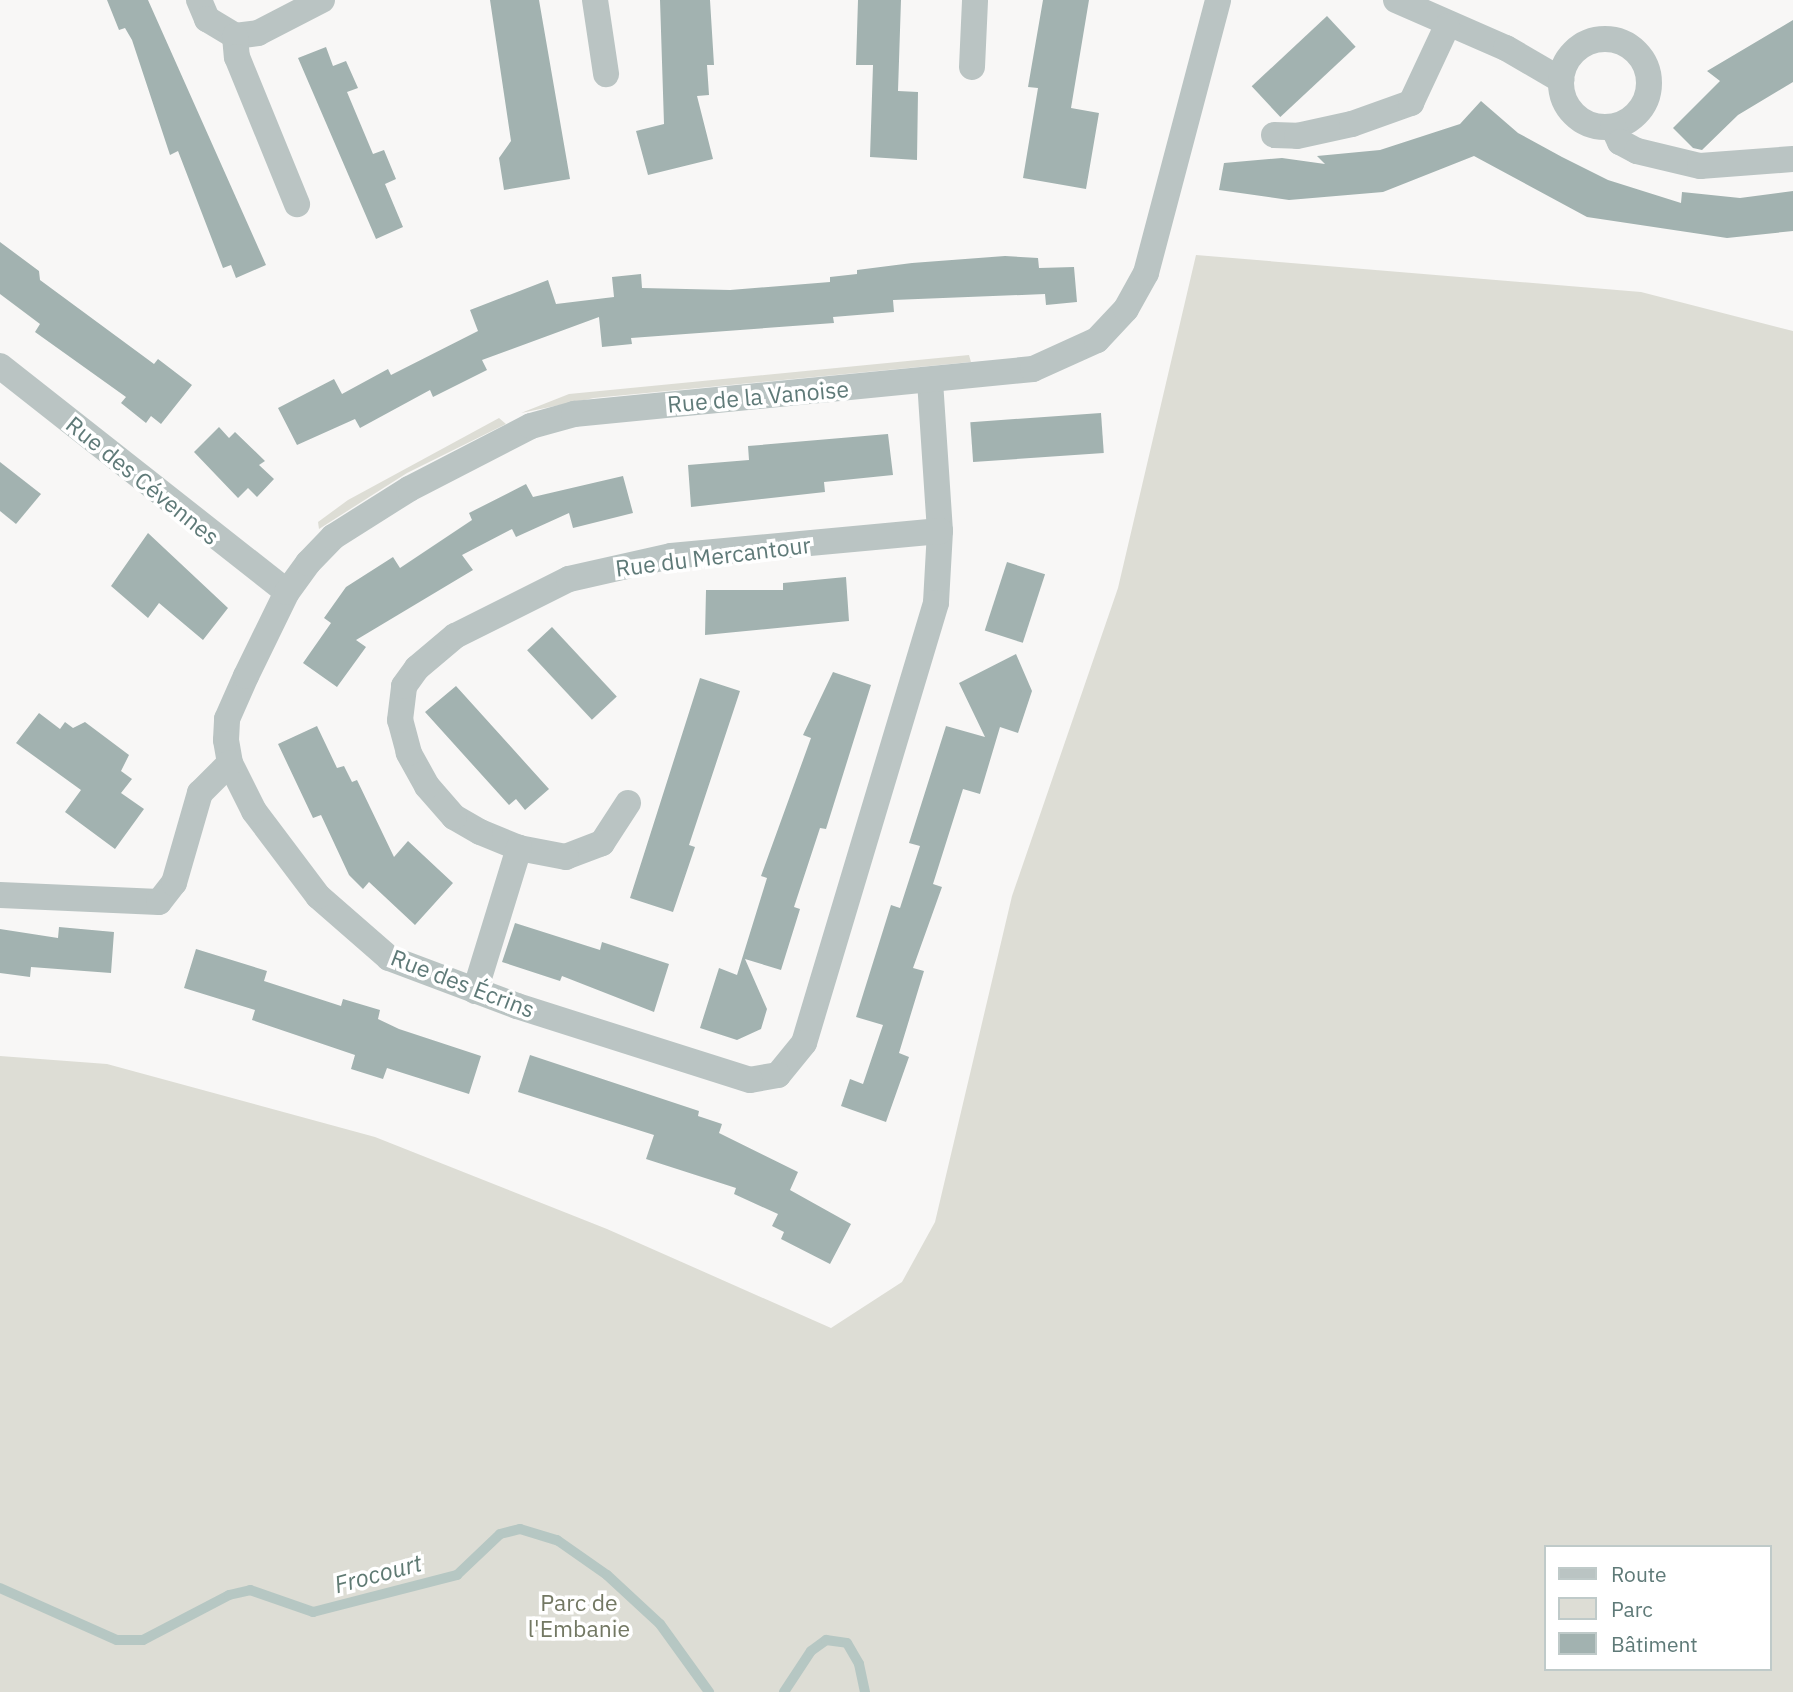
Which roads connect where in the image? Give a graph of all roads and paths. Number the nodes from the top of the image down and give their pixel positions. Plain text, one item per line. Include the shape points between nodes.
1 (199, 0) edge
2 (323, 0) edge
3 (595, 0) edge
4 (975, 0) edge
5 (1218, 0) edge
6 (1396, 0) edge
7 (1447, 26) junction
8 (235, 36) junction
9 (972, 67) dead end
10 (606, 74) dead end
11 (1561, 80) junction
12 (1613, 127) junction
13 (1274, 135) dead end
14 (1793, 159) edge
15 (296, 204) dead end
16 (0, 366) edge
17 (930, 381) junction
18 (940, 531) junction
19 (287, 592) junction
20 (230, 763) junction
21 (628, 803) dead end
22 (519, 848) junction
23 (0, 895) edge
24 (475, 991) junction

1 - 8 street via 207,19
2 - 8 street via 258,33
3 - 10 street
4 - 9 street
5 - 17 street, Rue de la Vanoise via 1146,274 1126,309 1097,340 1050,365
6 - 7 street
7 - 11 street via 1506,48
7 - 13 street via 1411,103 1341,126 1297,136
8 - 15 street via 237,57
11 - 12 street via 1576,116
11 - 12 street via 1580,47 1604,39 1630,46 1646,66 1648,92 1636,115
12 - 14 street via 1620,142 1637,151 1700,166
16 - 19 street, Rue des Cévennes
17 - 18 street
17 - 19 street, Rue de la Vanoise via 550,419 372,510 333,537
18 - 22 street, Rue du Mercantour via 671,556 612,567 510,604 455,636 417,667 404,687 400,720 406,742 427,786 454,817
18 - 24 street, Rue des Écrins via 936,603 804,1043 778,1075 750,1080
19 - 20 street, Rue de la Vanoise via 227,719
20 - 23 street via 200,793 174,883 159,902
20 - 24 street, Rue des Écrins via 286,856 345,923 389,958
21 - 22 street, Rue du Mercantour via 602,843 584,853 566,857
22 - 24 street

